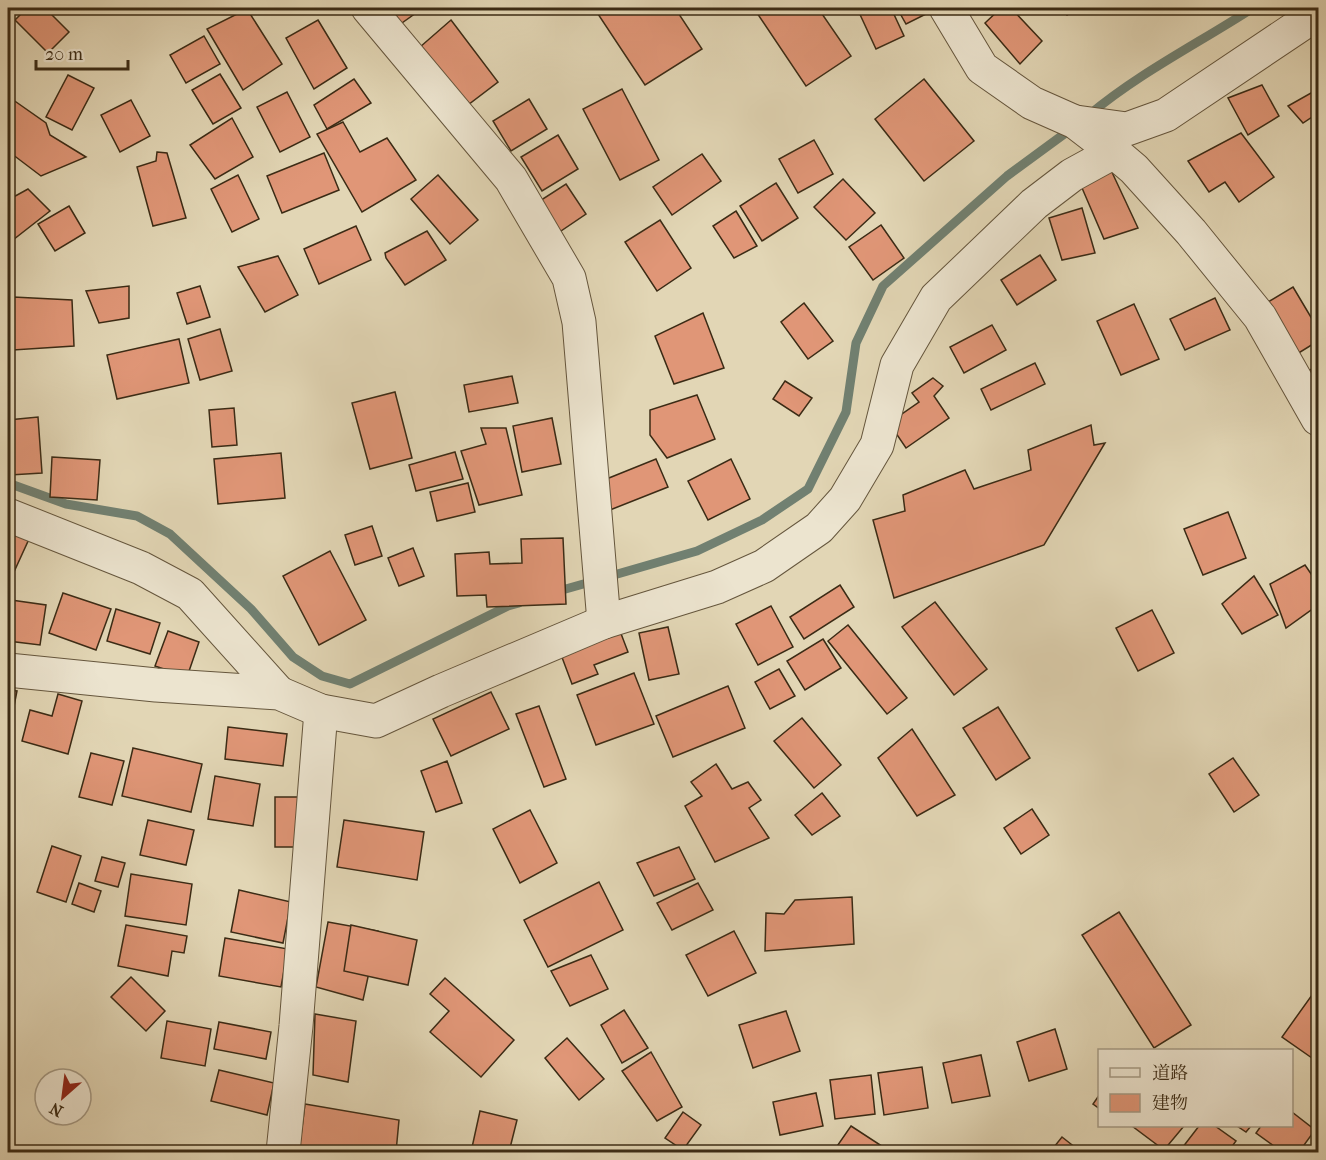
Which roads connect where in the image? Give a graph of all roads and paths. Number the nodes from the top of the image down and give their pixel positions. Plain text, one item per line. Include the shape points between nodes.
1 (368, 8) edge
2 (946, 8) edge
3 (1318, 13) edge
4 (1074, 122) junction
5 (1114, 152) junction
6 (1318, 419) edge
7 (8, 515) edge
8 (604, 622) junction
9 (8, 670) edge
10 (279, 693) junction
11 (321, 711) junction
12 (283, 1152) edge

1 - 8 street via 511,179 569,278 579,322
2 - 4 street via 982,68 1032,103
3 - 4 street via 1166,115 1126,129
4 - 5 street
5 - 6 street via 1191,232 1260,317
5 - 8 street via 1072,175 1034,204 936,298 897,365 877,445 845,499 819,528 764,566 717,587
7 - 10 street via 141,568 190,594
8 - 11 street via 376,721
9 - 10 street
10 - 11 street
11 - 12 street

